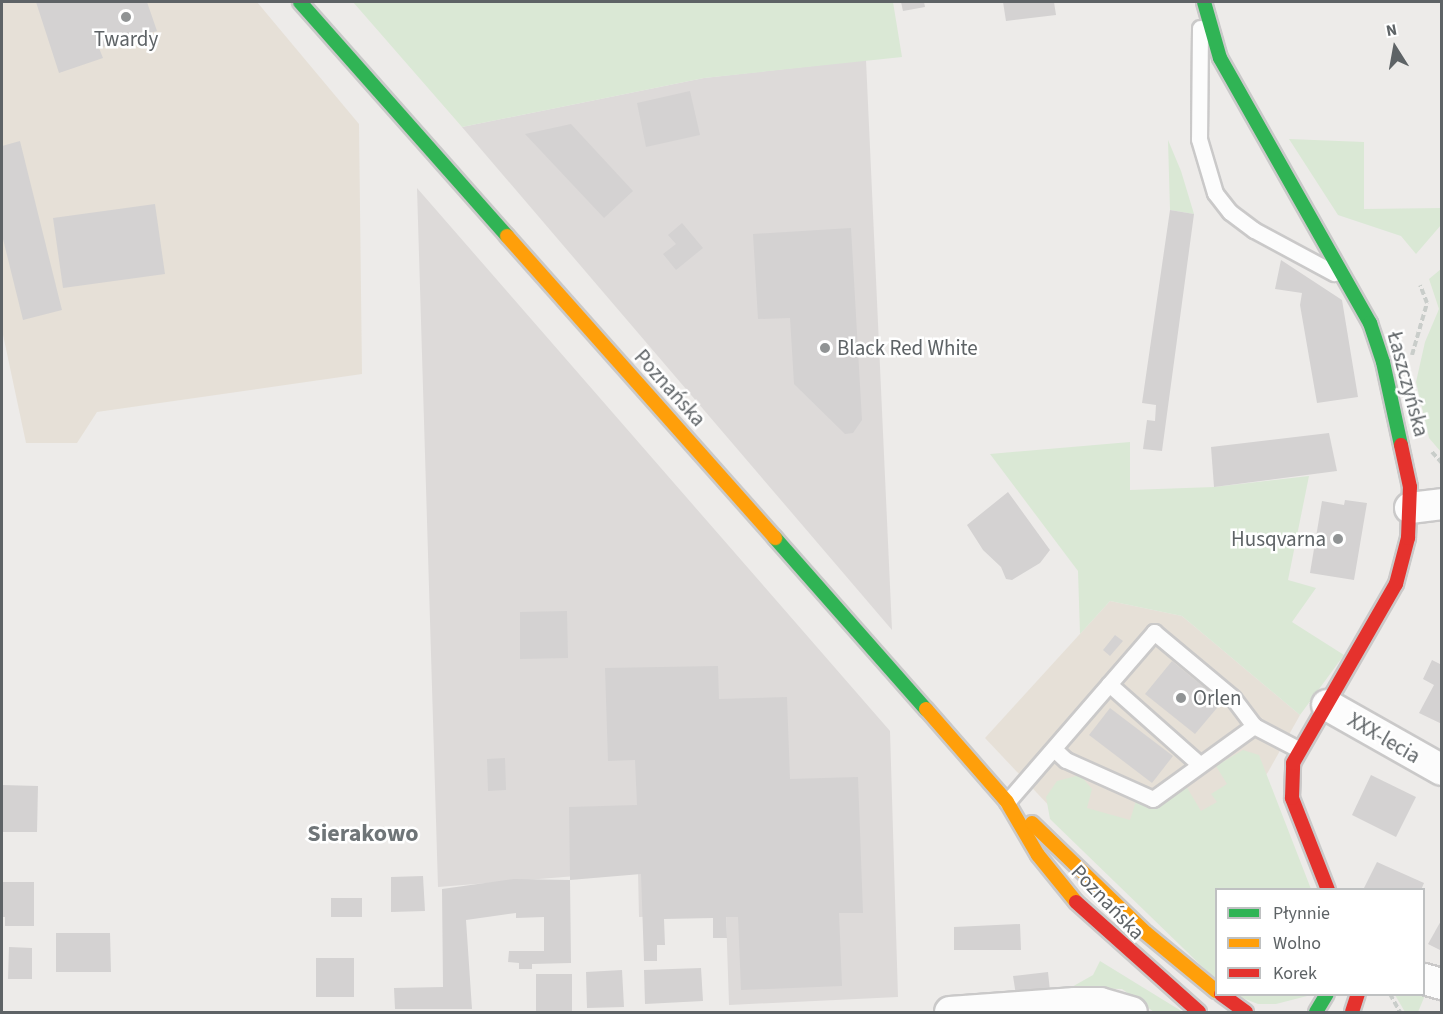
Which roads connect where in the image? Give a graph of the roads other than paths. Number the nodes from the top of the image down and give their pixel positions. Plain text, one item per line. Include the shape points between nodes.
1 (300, 2) edge
2 (1203, 2) edge
3 (1348, 281) junction
4 (1442, 504) edge
5 (1410, 508) junction
6 (1108, 684) junction
7 (1327, 705) junction
8 (1254, 726) junction
9 (1054, 749) junction
10 (1298, 749) junction
11 (1199, 764) junction
12 (1442, 770) edge
13 (1006, 802) junction
14 (1327, 888) edge
15 (1425, 978) edge
16 (1442, 984) edge
17 (1215, 990) edge
18 (1224, 996) edge
19 (1326, 996) edge
20 (1357, 996) edge
21 (1075, 1008) edge
22 (950, 1012) edge
23 (1132, 1012) edge
24 (1199, 1012) edge
25 (1246, 1012) edge
26 (1316, 1012) edge
27 (1352, 1012) edge

1 - 13 main road, Poznańska via 834,601
2 - 3 main road, Łaszczyńska via 1220,58
2 - 3 lane via 1197,98 1199,139 1215,193 1230,212 1254,230
3 - 5 main road, Łaszczyńska via 1370,323 1383,362 1405,456
4 - 5 street
5 - 7 main road, Łaszczyńska via 1396,584
6 - 8 lane via 1154,632 1233,698
6 - 9 lane
6 - 11 lane
7 - 10 main road, Łaszczyńska
7 - 12 street, XXX-lecia
8 - 10 lane
8 - 11 lane
9 - 11 lane via 1066,760 1153,799
9 - 13 lane
10 - 14 main road, Łaszczyńska via 1290,780 1293,798
13 - 17 main road, Poznańska via 1052,839 1146,933
13 - 24 main road, Poznańska via 1038,855 1074,902 1126,952
15 - 16 street
18 - 25 main road
19 - 26 main road
20 - 27 main road
21 - 22 street
21 - 23 street via 1101,1003

